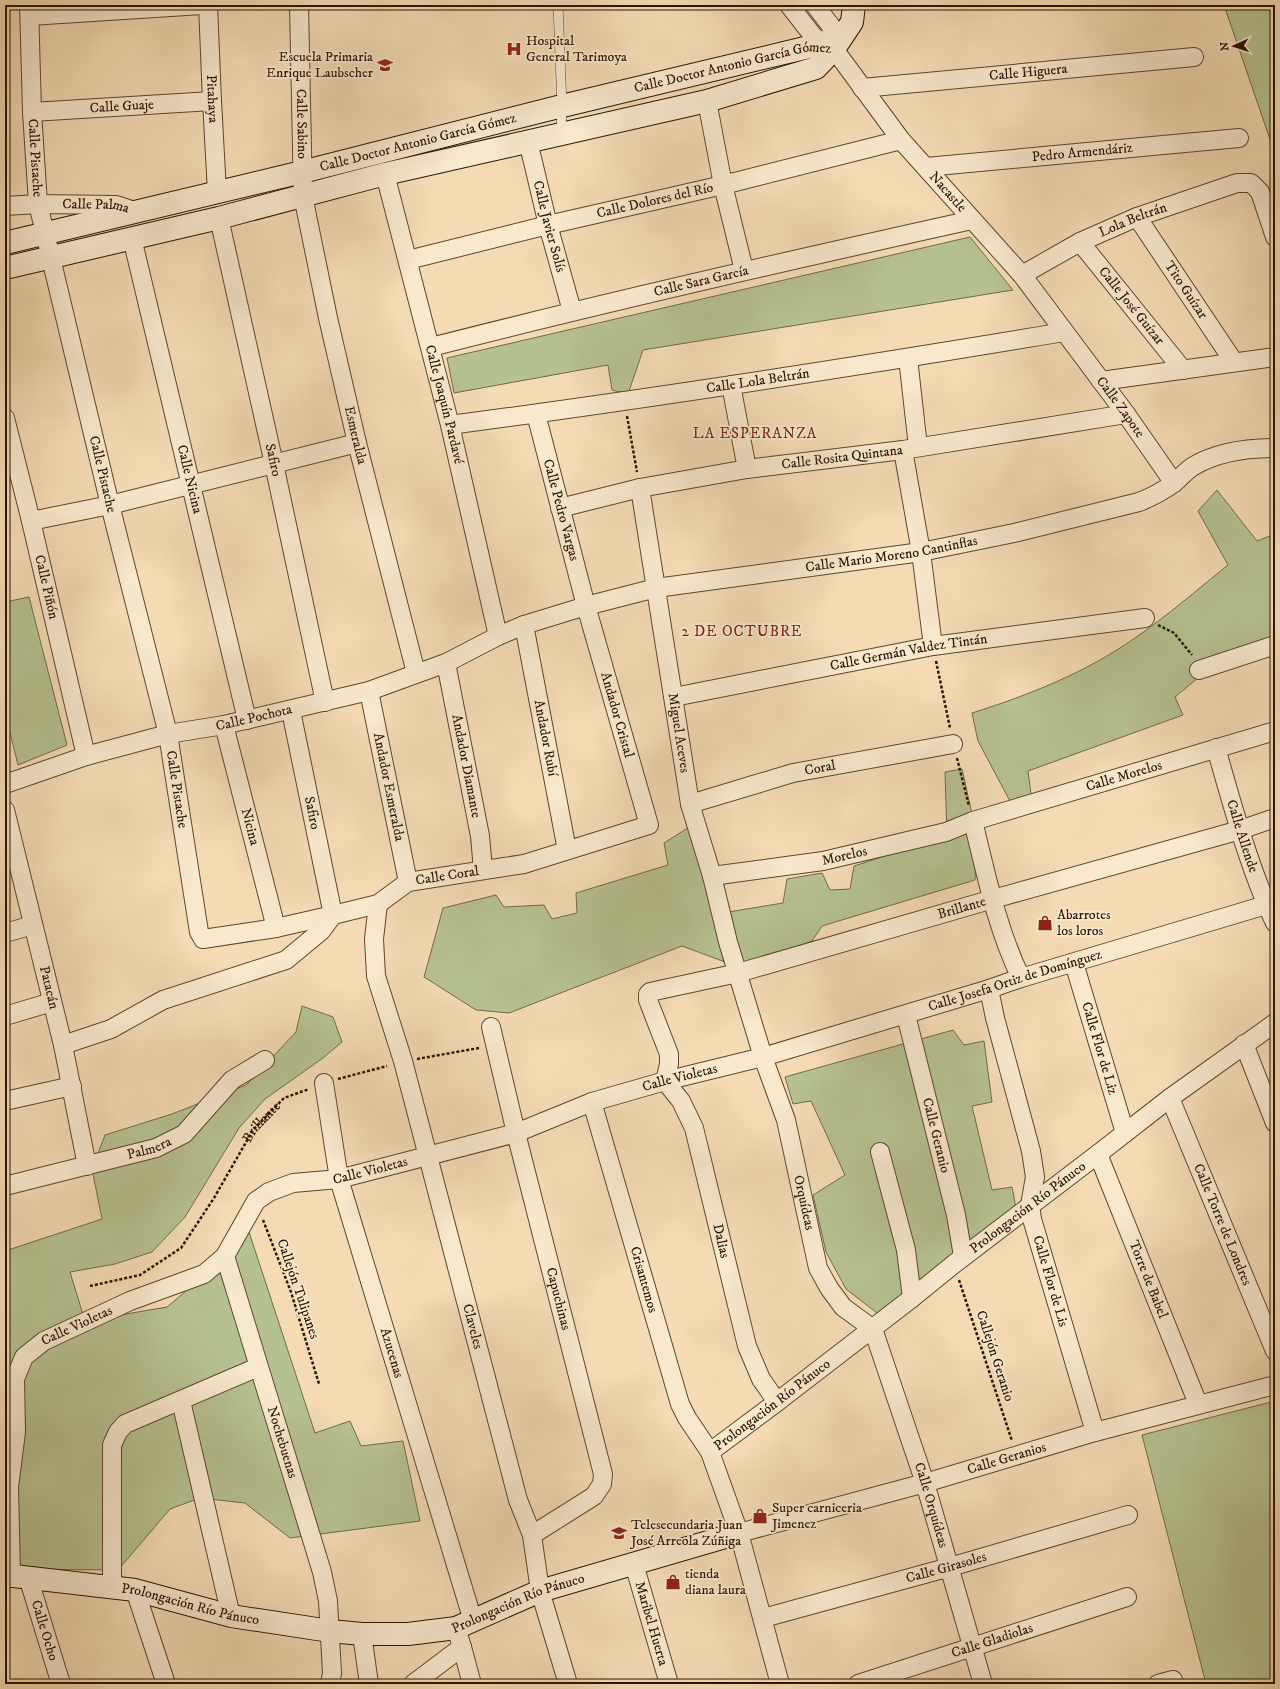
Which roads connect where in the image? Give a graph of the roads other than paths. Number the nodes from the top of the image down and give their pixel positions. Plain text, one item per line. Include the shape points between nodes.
1 (202, 5) edge
2 (208, 5) edge
3 (299, 5) edge
4 (558, 5) edge
5 (789, 5) edge
6 (815, 5) edge
7 (854, 5) edge
8 (30, 11) edge
9 (834, 49) junction
10 (1194, 57) dead end
11 (862, 88) junction
12 (212, 101) junction
13 (707, 101) junction
14 (562, 106) junction
15 (32, 112) junction
16 (561, 133) junction
17 (1239, 138) dead end
18 (901, 140) junction
19 (528, 141) junction
20 (926, 167) junction
21 (302, 172) junction
22 (386, 174) junction
23 (723, 185) junction
24 (217, 192) junction
25 (303, 196) junction
26 (38, 204) junction
27 (5, 206) edge
28 (138, 212) junction
29 (1137, 217) junction
30 (219, 218) junction
31 (972, 220) junction
32 (548, 225) junction
33 (45, 233) junction
34 (132, 238) junction
35 (1275, 238) edge
36 (1080, 242) junction
37 (5, 243) edge
38 (50, 257) junction
39 (408, 260) junction
40 (5, 268) edge
41 (744, 270) junction
42 (1022, 275) junction
43 (572, 311) junction
44 (1064, 332) junction
45 (431, 347) junction
46 (1275, 357) edge
47 (908, 358) junction
48 (1234, 362) junction
49 (1183, 370) junction
50 (1101, 381) junction
51 (731, 385) junction
52 (536, 414) junction
53 (1126, 414) junction
54 (5, 418) edge
55 (450, 426) junction
56 (357, 443) junction
57 (910, 448) junction
58 (1275, 448) edge
59 (274, 464) junction
60 (747, 469) junction
61 (1174, 483) junction
62 (190, 485) junction
63 (640, 488) junction
64 (110, 505) junction
65 (560, 508) junction
66 (31, 521) junction
67 (921, 552) junction
68 (656, 588) junction
69 (586, 606) junction
70 (1145, 618) road end
71 (524, 625) junction
72 (498, 636) junction
73 (1275, 645) edge
74 (933, 646) junction
75 (446, 663) junction
76 (1199, 670) road end
77 (416, 673) junction
78 (369, 692) junction
79 (674, 697) junction
80 (325, 702) junction
81 (291, 711) junction
82 (247, 720) junction
83 (224, 725) junction
84 (1275, 731) edge
85 (168, 734) junction
86 (953, 744) dead end
87 (1216, 748) junction
88 (86, 756) junction
89 (5, 784) edge
90 (690, 804) junction
91 (5, 810) edge
92 (1275, 818) edge
93 (973, 821) junction
94 (649, 825) joint
95 (1240, 830) junction
96 (567, 850) junction
97 (11, 860) edge
98 (483, 870) junction
99 (712, 876) junction
100 (408, 882) junction
101 (993, 899) junction
102 (378, 904) junction
103 (1266, 905) junction
104 (333, 915) junction
105 (1275, 923) edge
106 (33, 925) junction
107 (276, 928) junction
108 (5, 933) edge
109 (203, 939) joint
110 (1074, 963) junction
111 (738, 973) junction
112 (1021, 978) junction
113 (989, 989) junction
114 (52, 1002) junction
115 (906, 1015) junction
116 (5, 1016) edge
117 (1275, 1023) edge
118 (491, 1027) dead end
119 (1244, 1044) junction
120 (63, 1045) junction
121 (763, 1057) junction
122 (266, 1060) dead end
123 (665, 1081) junction
124 (324, 1083) road end
125 (72, 1086) junction
126 (1170, 1098) junction
127 (5, 1101) edge
128 (592, 1102) junction
129 (1275, 1123) edge
130 (516, 1133) junction
131 (1125, 1133) junction
132 (880, 1152) dead end
133 (1098, 1154) junction
134 (428, 1156) junction
135 (87, 1166) junction
136 (339, 1179) junction
137 (5, 1186) edge
138 (1030, 1205) junction
139 (225, 1256) junction
140 (958, 1260) junction
141 (912, 1298) junction
142 (873, 1329) junction
143 (1275, 1351) edge
144 (24, 1357) joint
145 (258, 1367) junction
146 (1275, 1385) edge
147 (181, 1401) junction
148 (777, 1402) junction
149 (1198, 1404) junction
150 (1095, 1432) junction
151 (710, 1452) junction
152 (925, 1482) junction
153 (1128, 1515) dead end
154 (739, 1533) junction
155 (532, 1536) junction
156 (634, 1564) junction
157 (950, 1567) junction
158 (15, 1576) edge
159 (112, 1587) junction
160 (135, 1590) junction
161 (540, 1591) junction
162 (1127, 1597) dead end
163 (230, 1616) junction
164 (763, 1618) junction
165 (330, 1631) junction
166 (464, 1632) junction
167 (362, 1634) junction
168 (972, 1648) junction
169 (327, 1680) edge
170 (61, 1684) edge
171 (166, 1684) edge
172 (369, 1684) edge
173 (413, 1684) edge
174 (472, 1684) edge
175 (568, 1684) edge
176 (670, 1684) edge
177 (780, 1684) edge
178 (858, 1684) edge
179 (983, 1684) edge

1 - 8 street
2 - 12 street, Pitahaya
3 - 21 street, Calle Sabino
4 - 14 lane
5 - 9 street via 814,37
6 - 9 street via 831,26
7 - 9 street via 852,22
8 - 15 street, Calle Pistache
9 - 11 street, Nacastle
9 - 13 street, Calle Doctor Antonio García Gómez via 816,68
9 - 14 street, Calle Doctor Antonio García Gómez via 809,47
10 - 11 street, Calle Higuera
11 - 18 street, Nacastle
12 - 15 street, Calle Guaje
12 - 24 street, Pitahaya
13 - 16 street, Calle Doctor Antonio García Gómez
13 - 23 street
14 - 16 lane
14 - 21 street, Calle Doctor Antonio García Gómez
15 - 26 street, Calle Pistache
16 - 19 street, Calle Doctor Antonio García Gómez
17 - 20 street, Pedro Armendáriz
18 - 20 street, Nacastle
18 - 23 street, Calle Dolores del Río
19 - 22 street, Calle Doctor Antonio García Gómez
19 - 32 street, Calle Javier Solís
20 - 31 street, Nacastle
21 - 24 street, Calle Doctor Antonio García Gómez
21 - 25 street, Calle Sabino
22 - 25 street, Calle Doctor Antonio García Gómez
22 - 39 street, Calle Joaquín Pardavé
23 - 32 street, Calle Dolores del Río
23 - 41 street
24 - 28 street, Calle Doctor Antonio García Gómez
25 - 30 street, Calle Doctor Antonio García Gómez
25 - 56 street, Esmeralda
26 - 27 street, Calle Palma
26 - 28 street, Calle Palma via 116,205
26 - 33 street, Calle Pistache
28 - 33 street, Calle Doctor Antonio García Gómez
29 - 35 street, Lola Beltrán via 1237,183 1251,183 1260,192
29 - 36 street, Lola Beltrán
29 - 48 street, Tito Guízar
30 - 34 street, Calle Doctor Antonio García Gómez
30 - 59 street, Safiro
31 - 41 street, Calle Sara García
31 - 42 street, Nacastle
32 - 39 street, Calle Dolores del Río
32 - 43 street, Calle Javier Solís
33 - 37 street, Calle Doctor Antonio García Gómez
33 - 38 street, Calle Pistache
34 - 38 street, Calle Doctor Antonio García Gómez
34 - 62 street, Calle Nicina
36 - 42 street, Lola Beltrán
36 - 49 street, Calle José Guízar
38 - 40 street, Calle Doctor Antonio García Gómez
38 - 64 street, Calle Pistache
39 - 45 street, Calle Joaquín Pardavé
41 - 43 street, Calle Sara García
42 - 44 street, Nacastle
43 - 45 street, Calle Sara García
44 - 47 street, Calle Lola Beltrán
44 - 50 street, Calle Zapote
45 - 55 street, Calle Joaquín Pardavé
46 - 48 street
47 - 51 street, Calle Lola Beltrán
47 - 57 street
48 - 49 street
49 - 50 street
50 - 53 street, Calle Zapote
51 - 52 street, Calle Lola Beltrán
51 - 60 street
52 - 55 street, Calle Lola Beltrán
52 - 65 street, Calle Pedro Vargas
53 - 57 street, Calle Rosita Quintana
53 - 61 street, Calle Zapote
54 - 66 street, Calle Piñón
55 - 72 street, Calle Joaquín Pardavé
56 - 59 street
56 - 77 street, Esmeralda
57 - 60 street, Calle Rosita Quintana
57 - 67 street
58 - 61 street, Calle Mario Moreno Cantinflas via 1215,456 1192,467
59 - 62 street
59 - 80 street, Safiro
60 - 63 street, Calle Rosita Quintana
61 - 67 street, Calle Mario Moreno Cantinflas via 1155,496 1139,502 1014,533
62 - 64 street
62 - 82 street, Calle Nicina
63 - 65 street, Calle Rosita Quintana
63 - 68 street, Miguel Aceves
64 - 66 street
64 - 85 street, Calle Pistache
65 - 69 street, Calle Pedro Vargas
66 - 88 street, Calle Piñón
67 - 68 street, Calle Mario Moreno Cantinflas
67 - 74 street
68 - 69 street, Calle Mario Moreno Cantinflas
68 - 79 street, Miguel Aceves
69 - 71 street, Calle Mario Moreno Cantinflas
69 - 94 street, Andador Cristal
70 - 74 street, Calle Germán Valdez Tintán
71 - 72 street, Calle Mario Moreno Cantinflas
71 - 96 street, Andador Rubí
72 - 75 street, Calle Pochota
73 - 76 street
74 - 79 street, Calle Germán Valdez Tintán
75 - 77 street, Calle Pochota
75 - 98 street, Andador Diamante via 480,836
77 - 78 street, Calle Pochota
78 - 80 street, Calle Pochota
78 - 100 street, Andador Esmeralda
79 - 90 street, Miguel Aceves
80 - 81 street, Calle Pochota
81 - 82 street, Calle Pochota
81 - 104 street, Safiro
82 - 83 street, Calle Pochota
83 - 85 street, Calle Pochota
83 - 107 street, Nicina
84 - 87 street, Calle Morelos
85 - 88 street, Calle Pochota
85 - 109 street, Calle Pistache via 199,932
86 - 90 street, Coral via 793,773
87 - 93 street, Calle Morelos
87 - 95 street, Calle Allende
88 - 89 street, Calle Pochota
90 - 99 street, Miguel Aceves
91 - 97 street, Patacán
92 - 95 street, Brillante
93 - 99 street, Morelos via 946,832 823,862
93 - 101 street
94 - 96 street, Calle Coral
95 - 101 street, Brillante
95 - 103 street, Calle Allende
96 - 98 street, Calle Coral via 524,864
97 - 106 street, Patacán
98 - 100 street, Calle Coral
99 - 111 street, Miguel Aceves
100 - 102 street, Calle Coral
101 - 111 street, Brillante
101 - 112 street
102 - 104 street, Calle Coral
102 - 134 street, Claveles via 374,939 376,976 403,1061
103 - 105 street, Calle Allende
103 - 110 street, Calle Josefa Ortiz de Domínguez
104 - 107 street, Calle Coral
104 - 120 street via 316,935 286,960 163,1000 111,1029
106 - 108 street
106 - 114 street, Patacán
107 - 109 street, Calle Coral
110 - 112 street, Calle Josefa Ortiz de Domínguez
110 - 131 street, Calle Flor de Liz
111 - 121 street, Miguel Aceves
111 - 123 street, Brillante via 648,994 669,1054
112 - 113 street, Calle Josefa Ortiz de Domínguez
113 - 115 street, Calle Josefa Ortiz de Domínguez
113 - 138 street, Calle Flor de Lis via 1031,1151 1035,1177
114 - 116 street
114 - 120 street, Patacán
115 - 121 street, Calle Josefa Ortiz de Domínguez
115 - 140 street, Calle Geranio via 956,1215
117 - 119 street, Prolongación Río Pánuco
118 - 130 street, Capuchinas
119 - 126 street, Prolongación Río Pánuco
119 - 129 street
120 - 125 street, Patacán
121 - 123 street, Calle Violetas
121 - 142 street, Orquídeas via 786,1120 818,1268 843,1307
122 - 135 street, Palmera via 232,1080 184,1134 156,1148
123 - 128 street, Calle Violetas
123 - 148 street, Dalias via 682,1101 694,1128 746,1346 761,1379
124 - 136 street, Azucenas
125 - 127 street
125 - 135 street, Patacán
126 - 131 street, Prolongación Río Pánuco
126 - 143 street, Calle Torre de Londres
128 - 130 street, Calle Violetas
128 - 151 street, Crisantemos via 680,1404
130 - 134 street, Calle Violetas
130 - 155 street, Capuchinas via 603,1474 602,1484 594,1496
131 - 133 street, Prolongación Río Pánuco
132 - 141 street via 906,1250
133 - 138 street, Prolongación Río Pánuco
133 - 149 street, Torre de Babel
134 - 136 street, Calle Violetas
134 - 155 street, Claveles via 518,1500
135 - 137 street, Palmera
136 - 139 street, Calle Violetas via 293,1183 269,1192 256,1201
136 - 166 street, Azucenas
138 - 140 street, Prolongación Río Pánuco
138 - 150 street, Calle Flor de Lis
139 - 144 street, Calle Violetas via 204,1274 130,1301 44,1341
139 - 145 street, Nochebuenas
140 - 141 street, Prolongación Río Pánuco
141 - 142 street, Prolongación Río Pánuco
142 - 148 street, Prolongación Río Pánuco
142 - 152 street, Calle Orquídeas
144 - 158 street, Calle Ocho via 15,1379 16,1432 9,1487
145 - 147 street
145 - 165 street, Nochebuenas via 322,1572 328,1601
146 - 149 street, Calle Geranios
147 - 159 street via 125,1424 114,1438
147 - 163 street
148 - 151 street, Prolongación Río Pánuco
149 - 150 street, Calle Geranios
150 - 152 street, Calle Geranios
151 - 154 street, Prolongación Río Pánuco
152 - 154 street, Calle Geranios
152 - 157 street, Calle Orquídeas
153 - 157 street, Calle Girasoles
154 - 156 street, Prolongación Río Pánuco
154 - 164 street
155 - 161 street, Claveles
156 - 161 street, Prolongación Río Pánuco
156 - 176 street, Maribel Huerta
157 - 164 street, Calle Girasoles
157 - 168 street, Calle Orquídeas
158 - 159 street, Prolongación Río Pánuco
158 - 170 street, Calle Ocho
159 - 160 street, Prolongación Río Pánuco
160 - 163 street, Prolongación Río Pánuco
160 - 171 street
161 - 166 street, Prolongación Río Pánuco
161 - 175 street, Claveles
162 - 168 street, Calle Gladiolas
163 - 165 street, Prolongación Río Pánuco
164 - 177 street
165 - 167 street, Prolongación Río Pánuco
165 - 169 street, Nochebuenas
166 - 167 street, Prolongación Río Pánuco
166 - 173 street
166 - 174 street, Azucenas
167 - 172 street
168 - 178 street, Calle Gladiolas
168 - 179 street, Calle Orquídeas

